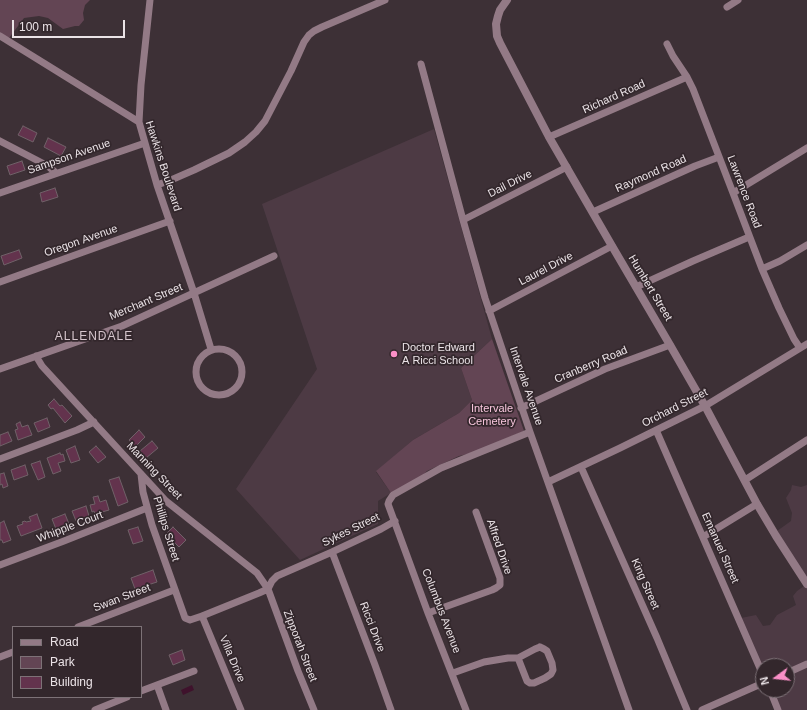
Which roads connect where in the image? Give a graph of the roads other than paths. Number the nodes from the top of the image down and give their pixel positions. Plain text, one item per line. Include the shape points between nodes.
1 (150, 0) edge
2 (385, 0) edge
3 (508, 0) edge
4 (738, 0) edge
5 (727, 7) dead end
6 (0, 36) edge
7 (667, 44) dead end
8 (421, 64) dead end
9 (687, 77) junction
10 (139, 122) junction
11 (549, 137) junction
12 (0, 141) edge
13 (144, 143) junction
14 (807, 148) edge
15 (719, 157) junction
16 (567, 167) junction
17 (56, 173) junction
18 (157, 185) junction
19 (0, 192) edge
20 (733, 193) junction
21 (593, 212) junction
22 (170, 220) junction
23 (463, 220) junction
24 (749, 237) junction
25 (807, 245) edge
26 (612, 246) junction
27 (274, 256) dead end
28 (762, 270) junction
29 (0, 282) edge
30 (636, 287) junction
31 (194, 294) junction
32 (489, 311) junction
33 (807, 344) edge
34 (670, 345) junction
35 (800, 348) junction
36 (211, 350) junction
37 (36, 356) junction
38 (0, 369) edge
39 (705, 406) junction
40 (521, 408) junction
41 (94, 422) junction
42 (656, 430) junction
43 (530, 432) junction
44 (807, 440) edge
45 (0, 459) edge
46 (581, 467) junction
47 (141, 474) junction
48 (745, 480) junction
49 (548, 482) junction
50 (757, 504) junction
51 (147, 508) junction
52 (476, 512) dead end
53 (395, 521) junction
54 (703, 537) junction
55 (332, 552) junction
56 (0, 565) edge
57 (807, 584) edge
58 (268, 589) junction
59 (174, 590) junction
60 (428, 613) junction
61 (202, 616) junction
62 (81, 626) edge
63 (12, 652) edge
64 (0, 657) edge
65 (518, 658) junction
66 (756, 658) edge
67 (807, 664) edge
68 (795, 669) edge
69 (194, 671) dead end
70 (453, 673) junction
71 (157, 685) junction
72 (755, 687) edge
73 (142, 691) edge
74 (125, 698) edge
75 (773, 698) edge
76 (95, 710) edge
77 (166, 710) edge
78 (241, 710) edge
79 (314, 710) edge
80 (390, 710) edge
81 (466, 710) edge
82 (629, 710) edge
83 (687, 710) edge
84 (702, 710) edge
85 (778, 710) edge

1 - 10 street
2 - 18 street via 308,35 266,121 245,142 229,153
3 - 11 street, Humbert Street via 498,16 497,36
4 - 5 street
6 - 10 street, Hawkins Boulevard
7 - 9 street, Lawrence Road
8 - 23 street, Intervale Avenue
9 - 11 street, Richard Road
9 - 15 street, Lawrence Road
10 - 13 street, Hawkins Boulevard
11 - 16 street, Humbert Street
12 - 17 street via 48,166
13 - 17 street, Sampson Avenue
13 - 18 street, Hawkins Boulevard
14 - 20 street
15 - 20 street, Lawrence Road
15 - 21 street, Raymond Road
16 - 21 street, Humbert Street
16 - 23 street, Dail Drive
17 - 19 street, Sampson Avenue
18 - 22 street, Hawkins Boulevard
20 - 24 street, Lawrence Road
21 - 26 street, Humbert Street
22 - 29 street, Oregon Avenue
22 - 31 street, Hawkins Boulevard
23 - 32 street, Intervale Avenue
24 - 28 street, Lawrence Road
24 - 30 street
25 - 28 street
26 - 30 street, Humbert Street
26 - 32 street, Laurel Drive
27 - 31 street, Merchant Street
28 - 35 street, Lawrence Road
30 - 34 street, Humbert Street
31 - 36 street, Hawkins Boulevard
31 - 37 street, Merchant Street via 122,326
32 - 40 street, Intervale Avenue
33 - 35 street, Orchard Street
34 - 39 street, Humbert Street
34 - 40 street, Cranberry Road via 605,369
35 - 39 street, Orchard Street
36 - 36 street via 217,348 229,351 241,364 240,382 226,394 208,393 197,379 198,361
37 - 38 street, Merchant Street
37 - 41 street, Manning Street via 42,366
39 - 42 street, Orchard Street
39 - 48 street, Humbert Street
40 - 43 street, Intervale Avenue
41 - 45 street
41 - 47 street, Manning Street
42 - 46 street, Orchard Street
42 - 54 street, Emanuel Street
43 - 49 street, Intervale Avenue
43 - 53 street, Sykes Street via 441,468 393,495 388,504
44 - 48 street
46 - 49 street, Orchard Street
46 - 83 street, King Street
47 - 51 street, Phillips Street
47 - 58 street, Manning Street via 166,502 257,573
48 - 50 street, Humbert Street
49 - 82 street, Intervale Avenue
50 - 54 street
50 - 57 street, Humbert Street
51 - 56 street, Whipple Court
51 - 59 street, Phillips Street
52 - 60 street, Alfred Drive via 500,578 500,585
53 - 55 street, Sykes Street
53 - 60 street, Columbus Avenue
54 - 66 street, Emanuel Street
55 - 58 street, Sykes Street via 277,576
55 - 80 street, Ricci Drive
58 - 61 street, Sykes Street
58 - 79 street, Zipporah Street
59 - 61 street, Sykes Street via 185,618 190,620
59 - 62 street, Swan Street
60 - 70 street, Columbus Avenue
61 - 78 street, Villa Drive
63 - 64 street
65 - 65 street via 535,648 542,647 547,651 553,670 545,678 530,683
65 - 70 street via 484,662
67 - 68 street
69 - 71 street
70 - 81 street, Columbus Avenue
71 - 73 street
71 - 77 street
72 - 84 street
74 - 76 street
75 - 85 street

